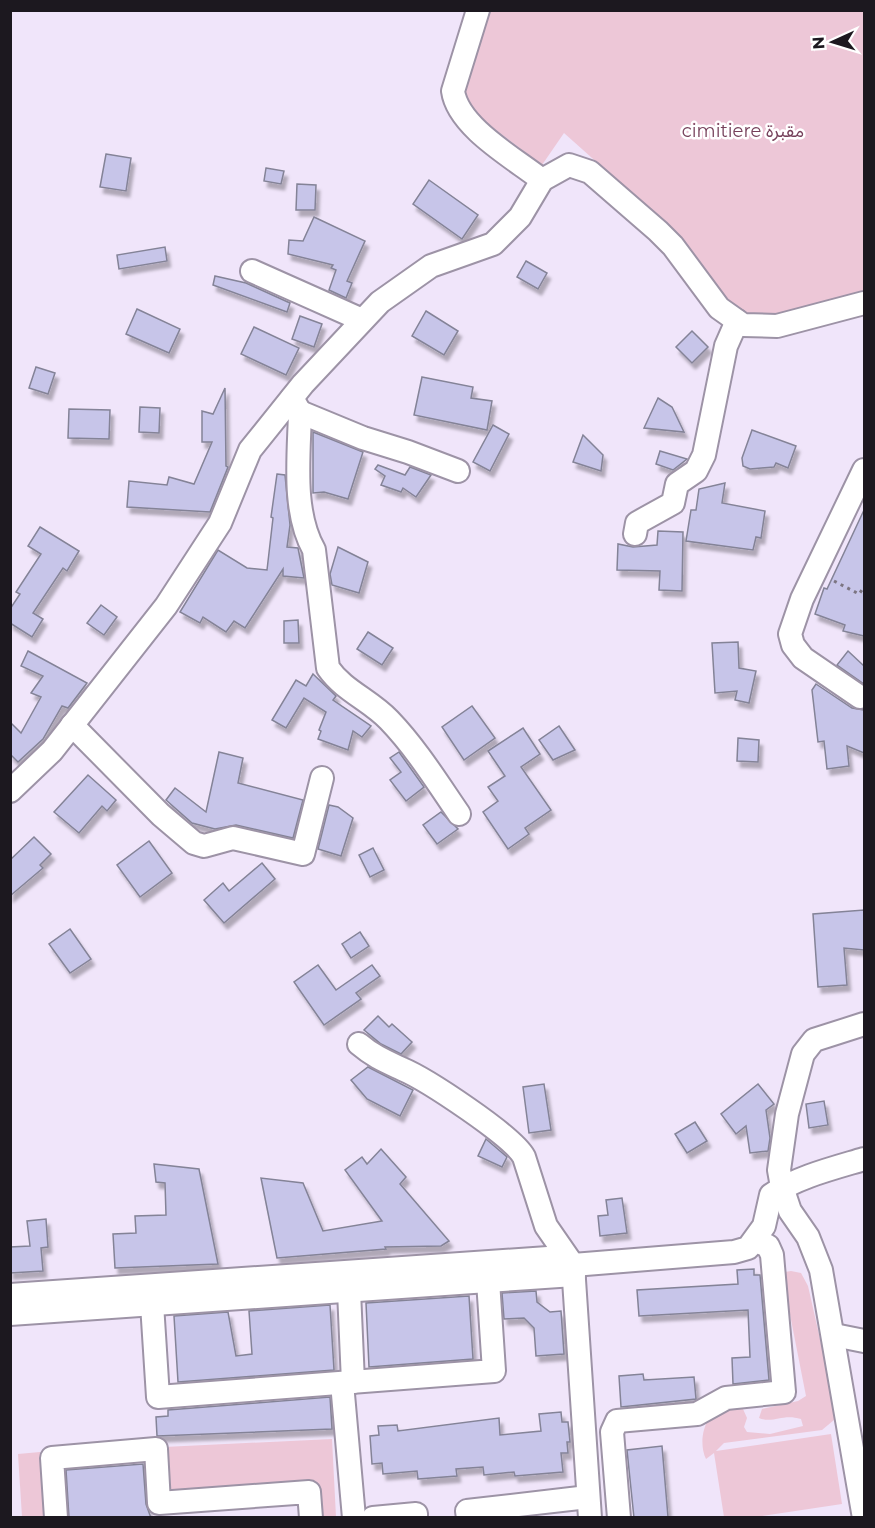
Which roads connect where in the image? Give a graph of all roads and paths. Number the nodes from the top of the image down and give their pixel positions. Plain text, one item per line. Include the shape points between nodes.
1 (478, 10) edge
2 (542, 180) junction
3 (252, 271) dead end
4 (864, 303) edge
5 (362, 320) junction
6 (736, 321) junction
7 (296, 405) junction
8 (864, 470) edge
9 (458, 471) dead end
10 (635, 534) dead end
11 (816, 572) junction
12 (864, 586) edge
13 (860, 697) dead end
14 (72, 725) junction
15 (322, 778) dead end
16 (10, 791) edge
17 (459, 814) dead end
18 (864, 1024) edge
19 (359, 1044) dead end
20 (864, 1159) edge
21 (782, 1187) junction
22 (756, 1241) junction
23 (572, 1266) junction
24 (488, 1281) junction
25 (349, 1291) junction
26 (10, 1295) edge
27 (152, 1304) junction
28 (10, 1314) edge
29 (834, 1335) junction
30 (864, 1341) edge
31 (347, 1382) junction
32 (589, 1507) edge
33 (505, 1512) edge
34 (56, 1518) edge
35 (311, 1518) edge
36 (354, 1518) edge
37 (373, 1518) edge
38 (416, 1518) edge
39 (468, 1518) edge
40 (619, 1518) edge
41 (864, 1518) edge

1 - 2 street via 455,84 454,102 466,121
2 - 5 street via 520,217 493,244 431,266 380,302
2 - 6 street via 569,165 590,172 673,246 719,308
3 - 5 street
4 - 6 street via 777,326 760,327
5 - 7 street
6 - 10 street via 726,346 704,455 696,471 677,484 673,503 637,523
7 - 9 street via 363,438
7 - 14 street via 250,450 220,523 194,566
7 - 17 street via 302,518 314,550 328,668 338,682 388,718 414,748
8 - 11 street
11 - 12 path via 859,594
11 - 13 street via 793,620 793,645 803,658
14 - 15 street via 161,815 194,843 204,846 233,838 303,854
14 - 16 street
18 - 21 street via 814,1041 803,1054 781,1152
19 - 23 street via 375,1058 403,1069 519,1147 546,1226
20 - 21 street
21 - 22 street via 771,1195
21 - 29 street via 821,1270
22 - 23 street via 734,1252
22 - 40 street via 768,1245 772,1255 784,1392 726,1398 698,1414 617,1420 612,1432
23 - 24 street
23 - 26 street via 537,1258
23 - 32 street
24 - 25 street
24 - 31 street via 494,1371
25 - 27 street
25 - 31 street
27 - 28 street
27 - 31 street via 158,1397
29 - 30 street
29 - 41 street
31 - 36 street
32 - 33 street
33 - 39 street via 467,1511
34 - 35 street via 52,1458 156,1449 159,1503 309,1492
37 - 38 street via 416,1514

